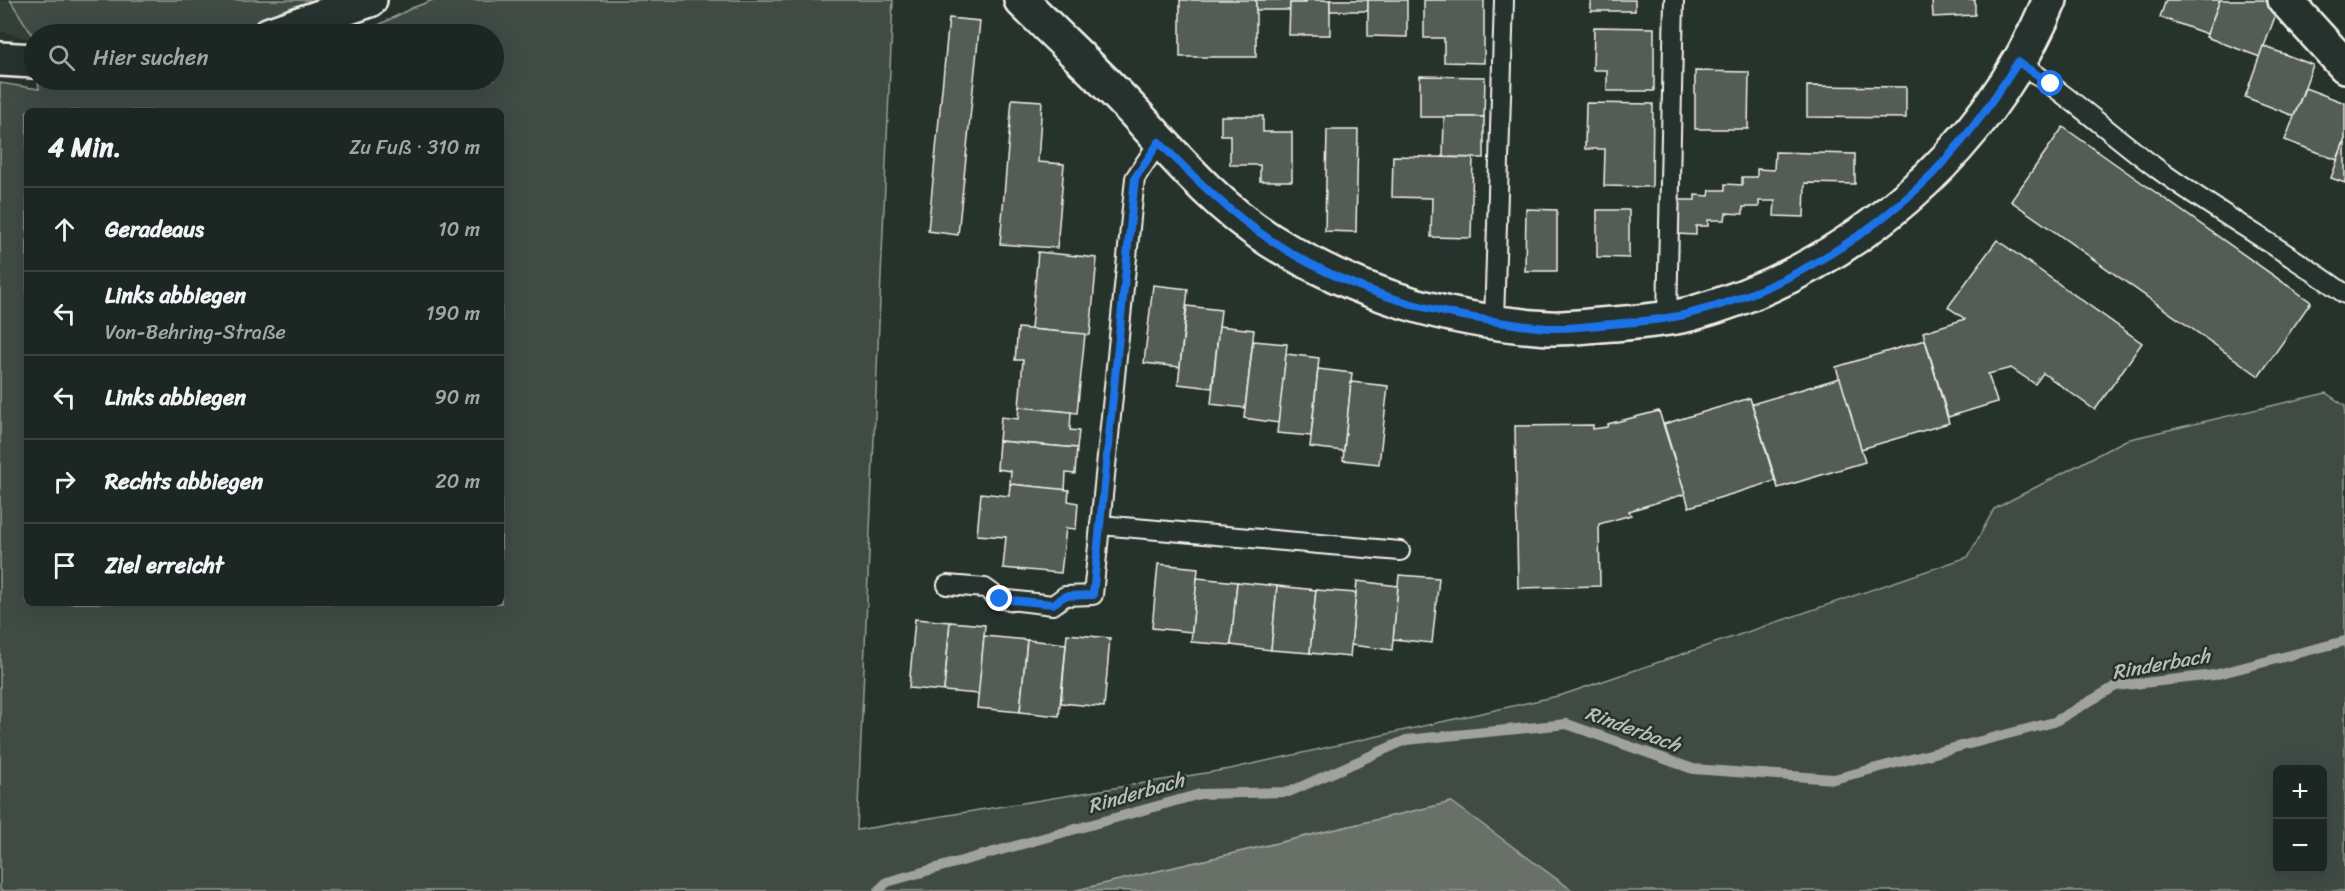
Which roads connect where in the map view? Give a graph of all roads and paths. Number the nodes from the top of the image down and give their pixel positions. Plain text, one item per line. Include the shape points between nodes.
1 (370, 0) edge
2 (1021, 0) edge
3 (1504, 0) edge
4 (1674, 0) edge
5 (2050, 0) edge
6 (2285, 0) edge
7 (299, 24) edge
8 (0, 59) edge
9 (24, 60) edge
10 (2018, 62) junction
11 (2345, 66) edge
12 (1159, 142) junction
13 (2345, 294) edge
14 (1667, 317) junction
15 (1494, 321) junction
16 (1100, 525) junction
17 (1400, 551) dead end
18 (947, 585) dead end

1 - 7 street
2 - 12 street
3 - 15 lane
4 - 14 lane
5 - 10 street
6 - 11 street
8 - 9 street
10 - 13 lane via 2157,169
10 - 14 street via 1984,116 1941,165 1864,232 1807,268 1687,315
12 - 15 street via 1208,192 1269,239 1335,276 1407,304
12 - 16 lane via 1135,178
14 - 15 street via 1551,328
16 - 17 lane
16 - 18 lane via 1093,595 1065,596 1053,604 1000,599 985,588

